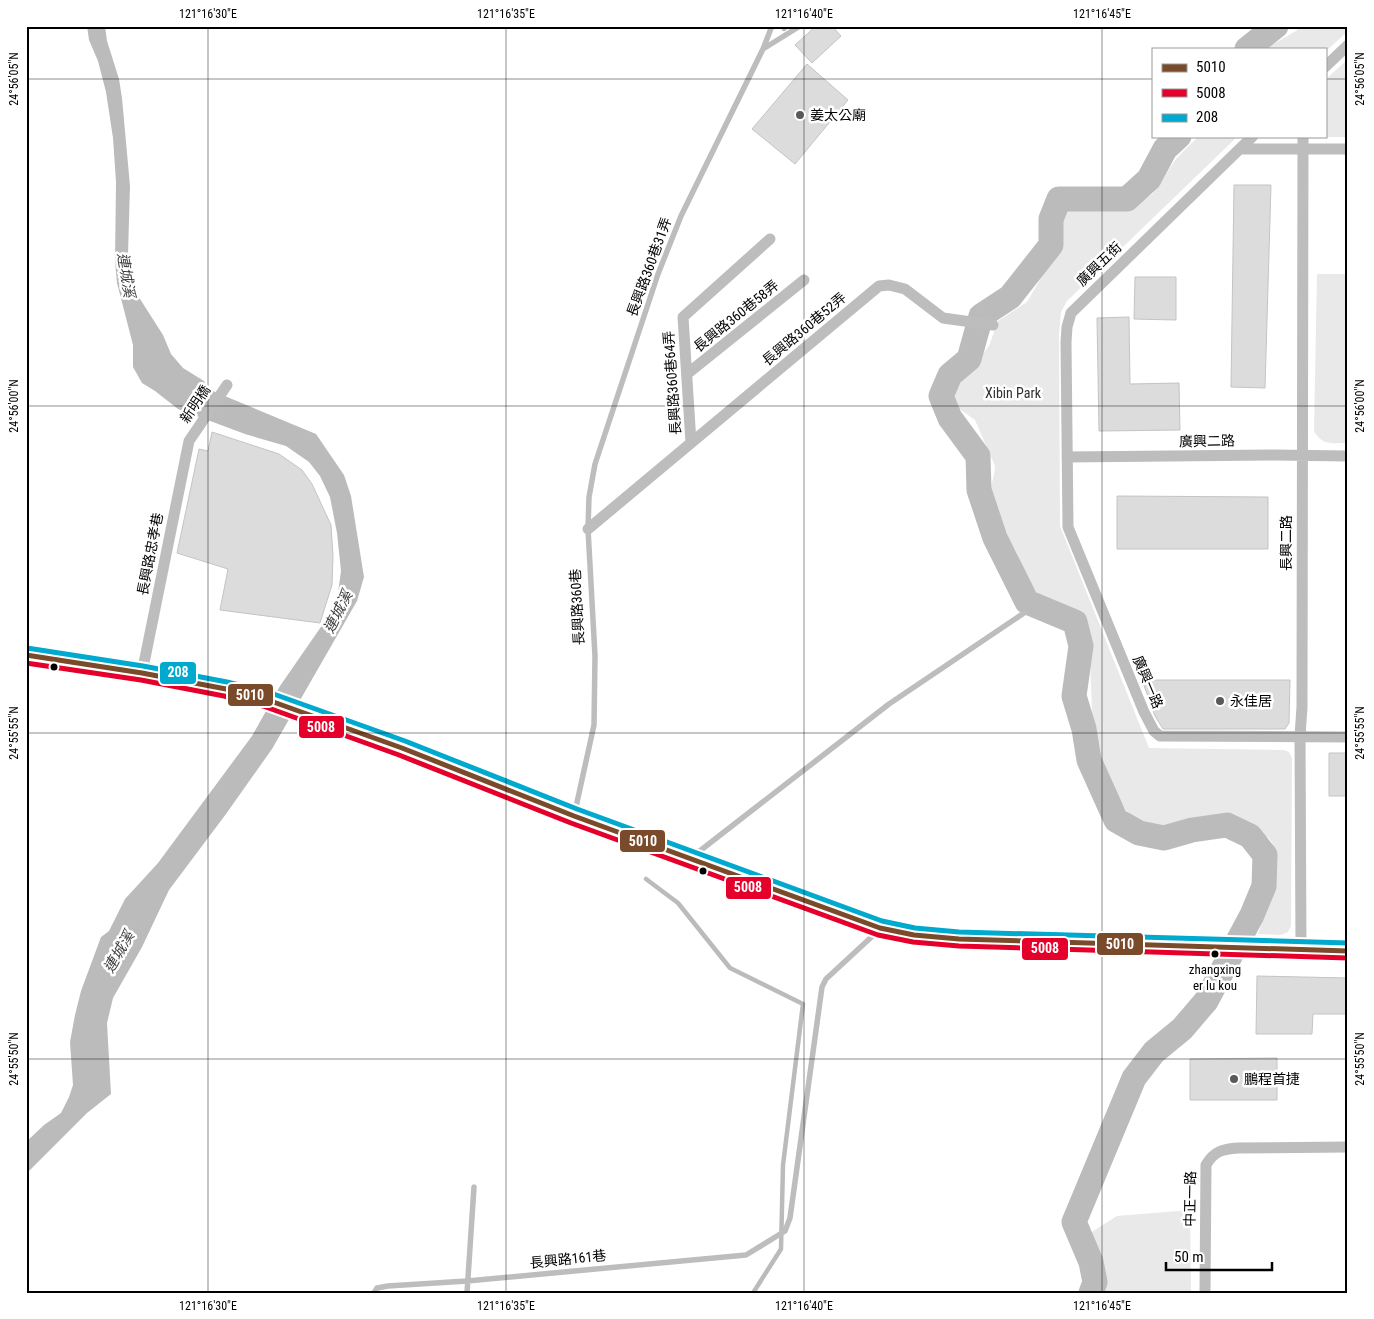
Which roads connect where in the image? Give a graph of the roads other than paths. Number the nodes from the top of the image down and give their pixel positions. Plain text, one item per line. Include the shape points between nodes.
1 (772, 26) edge
2 (800, 26) edge
3 (1348, 45) edge
4 (763, 49) junction
5 (1326, 66) edge
6 (1251, 138) edge
7 (1302, 138) edge
8 (1240, 149) junction
9 (1302, 149) junction
10 (1348, 149) edge
11 (770, 239) dead end
12 (804, 280) dead end
13 (993, 325) dead end
14 (687, 374) junction
15 (227, 385) dead end
16 (188, 440) joint
17 (692, 443) junction
18 (1301, 456) junction
19 (1348, 456) edge
20 (1067, 458) junction
21 (588, 530) junction
22 (1024, 614) dead end
23 (26, 655) edge
24 (142, 673) junction
25 (1300, 736) junction
26 (1348, 737) edge
27 (574, 816) junction
28 (690, 858) junction
29 (880, 928) junction
30 (1301, 949) junction
31 (1348, 951) edge
32 (1348, 1147) edge
33 (474, 1187) dead end
34 (467, 1281) junction
35 (374, 1293) edge
36 (467, 1293) edge
37 (1205, 1293) edge

1 - 4 lane, 長興路360巷31弄
2 - 4 lane
3 - 5 street
4 - 21 lane, 長興路360巷31弄 via 681,216 658,274 595,464 588,496
6 - 8 street, 廣興五街
7 - 9 street, 長興二路
8 - 9 street
8 - 20 street, 廣興五街 via 1071,313 1066,342
9 - 10 street
9 - 18 street, 長興二路
11 - 14 street, 長興路360巷64弄 via 683,317
12 - 14 street, 長興路360巷58弄
13 - 17 street, 長興路360巷52弄 via 943,318 905,289 879,286
14 - 17 street, 長興路360巷64弄
15 - 16 street, 新明橋
16 - 24 street, 長興路忠孝巷
17 - 21 street
18 - 19 street, 廣興二路
18 - 20 street, 廣興二路
18 - 25 street, 長興二路
20 - 25 street, 廣興一路 via 1068,527 1154,731 1160,736 1176,737
21 - 27 lane, 長興路360巷 via 595,656 594,725
22 - 28 lane via 889,704
23 - 24 main road
24 - 27 main road via 226,689 284,705
25 - 26 street, 廣興一路
25 - 30 street, 長興二路
27 - 28 main road
28 - 29 main road
29 - 30 main road via 959,939
29 - 34 lane, 長興路161巷 via 826,979 822,987 790,1218 785,1231 746,1255
30 - 31 main road
32 - 37 street, 中正一路 via 1238,1148 1222,1149 1211,1155 1206,1165 1205,1180
33 - 34 lane
34 - 35 lane, 長興路161巷 via 388,1286 377,1288
34 - 36 lane

